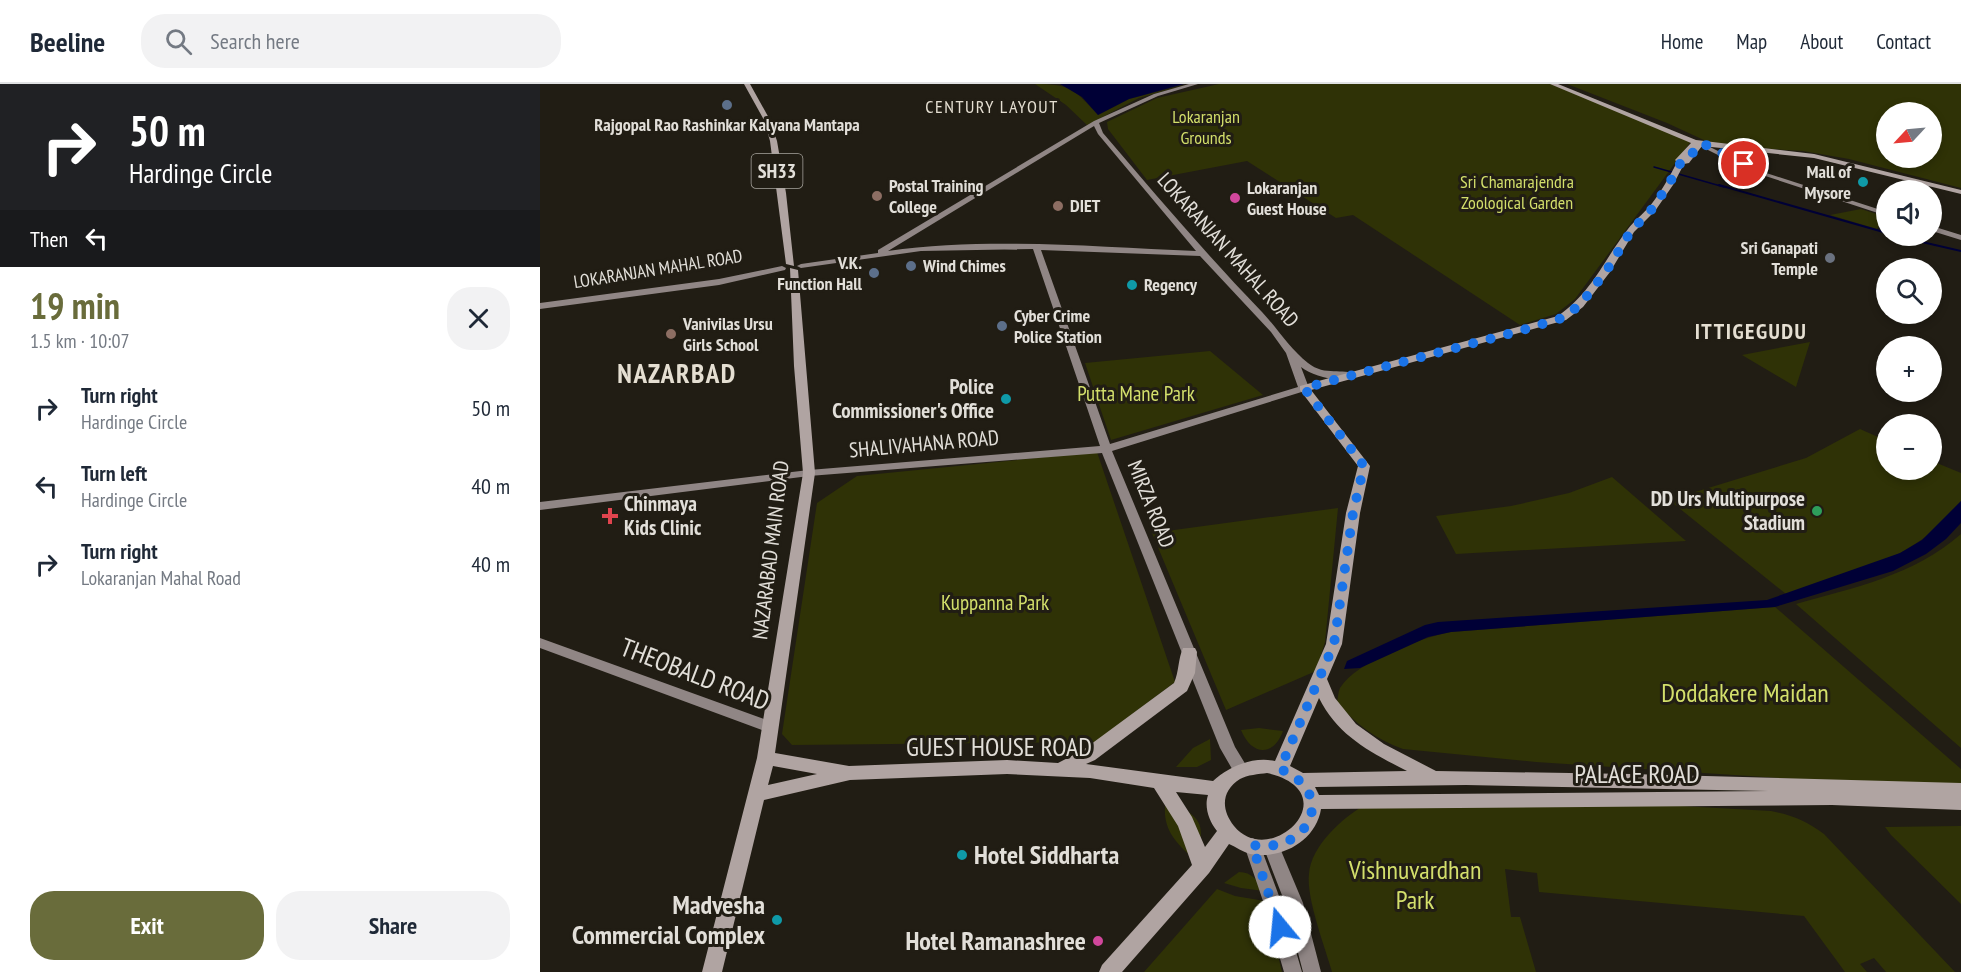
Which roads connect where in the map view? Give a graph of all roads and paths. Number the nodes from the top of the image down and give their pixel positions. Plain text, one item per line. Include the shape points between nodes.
1 (747, 84) edge
2 (1195, 84) edge
3 (1553, 84) edge
4 (1561, 84) edge
5 (1096, 122) junction
6 (1700, 143) junction
7 (1961, 192) edge
8 (1876, 209) edge
9 (1942, 230) edge
10 (910, 234) junction
11 (1961, 237) edge
12 (1036, 248) junction
13 (921, 249) junction
14 (877, 254) junction
15 (1202, 254) junction
16 (792, 267) junction
17 (540, 306) edge
18 (1291, 352) junction
19 (1350, 375) junction
20 (1304, 388) junction
21 (1106, 449) junction
22 (809, 473) junction
23 (540, 506) edge
24 (540, 643) edge
25 (1189, 652) junction
26 (1319, 679) junction
27 (770, 728) junction
28 (766, 758) junction
29 (1062, 768) junction
30 (1280, 769) junction
31 (1241, 770) junction
32 (850, 773) junction
33 (1431, 776) junction
34 (1300, 780) junction
35 (1159, 782) junction
36 (1218, 789) junction
37 (1961, 790) edge
38 (757, 795) junction
39 (1312, 802) junction
40 (1961, 803) edge
41 (1226, 833) junction
42 (1252, 845) junction
43 (1271, 846) junction
44 (1202, 867) junction
45 (712, 972) edge
46 (1109, 972) edge
47 (1293, 972) edge
48 (1312, 972) edge

1 - 16 main road, SH33 via 771,133
2 - 5 main road via 1156,95
3 - 6 main road
4 - 6 main road
5 - 10 main road
5 - 15 main road, LOKARANJAN MAHAL ROAD via 1147,191
6 - 7 main road via 1814,156
6 - 8 main road via 1752,170
6 - 19 main road via 1679,160 1652,209 1631,231 1580,305 1562,318
9 - 11 main road
10 - 13 main road
10 - 14 main road
12 - 13 main road, LOKARANJAN MAHAL ROAD
12 - 15 main road, LOKARANJAN MAHAL ROAD
12 - 21 main road, MIRZA ROAD
13 - 14 main road, LOKARANJAN MAHAL ROAD
14 - 16 main road, LOKARANJAN MAHAL ROAD
15 - 18 main road, LOKARANJAN MAHAL ROAD
16 - 17 main road, LOKARANJAN MAHAL ROAD via 719,282
16 - 22 main road, NAZARABAD MAIN ROAD
18 - 19 main road via 1314,373
18 - 20 main road, LOKARANJAN MAHAL ROAD
19 - 20 main road
20 - 21 main road, SHALIVAHANA ROAD
20 - 26 main road, LOKARANJAN MAHAL ROAD via 1364,466 1353,513 1334,644
21 - 22 main road, SHALIVAHANA ROAD
21 - 25 main road, MIRZA ROAD
22 - 23 main road, SHALIVAHANA ROAD
22 - 27 main road, NAZARABAD MAIN ROAD
24 - 27 main road, THEOBALD ROAD
25 - 29 main road via 1181,687 1089,756
25 - 31 main road, MIRZA ROAD via 1228,748
26 - 30 main road, LOKARANJAN MAHAL ROAD
26 - 33 main road via 1326,701 1349,730
27 - 28 main road, THEOBALD ROAD
28 - 32 main road, GUEST HOUSE ROAD
28 - 38 main road, THEOBALD ROAD
29 - 32 main road, GUEST HOUSE ROAD
29 - 35 main road, GUEST HOUSE ROAD
30 - 31 main road
30 - 34 main road
31 - 36 main road
32 - 38 main road, GUEST HOUSE ROAD
33 - 34 main road
33 - 37 main road
34 - 39 main road
35 - 36 main road, GUEST HOUSE ROAD
35 - 44 main road via 1184,818
36 - 41 main road via 1214,812
38 - 45 main road
39 - 40 main road, PALACE ROAD via 1832,798
39 - 43 main road via 1311,817 1303,831 1289,841
41 - 42 main road
41 - 44 main road
42 - 43 main road
42 - 47 main road
43 - 48 main road via 1294,903
44 - 46 main road

